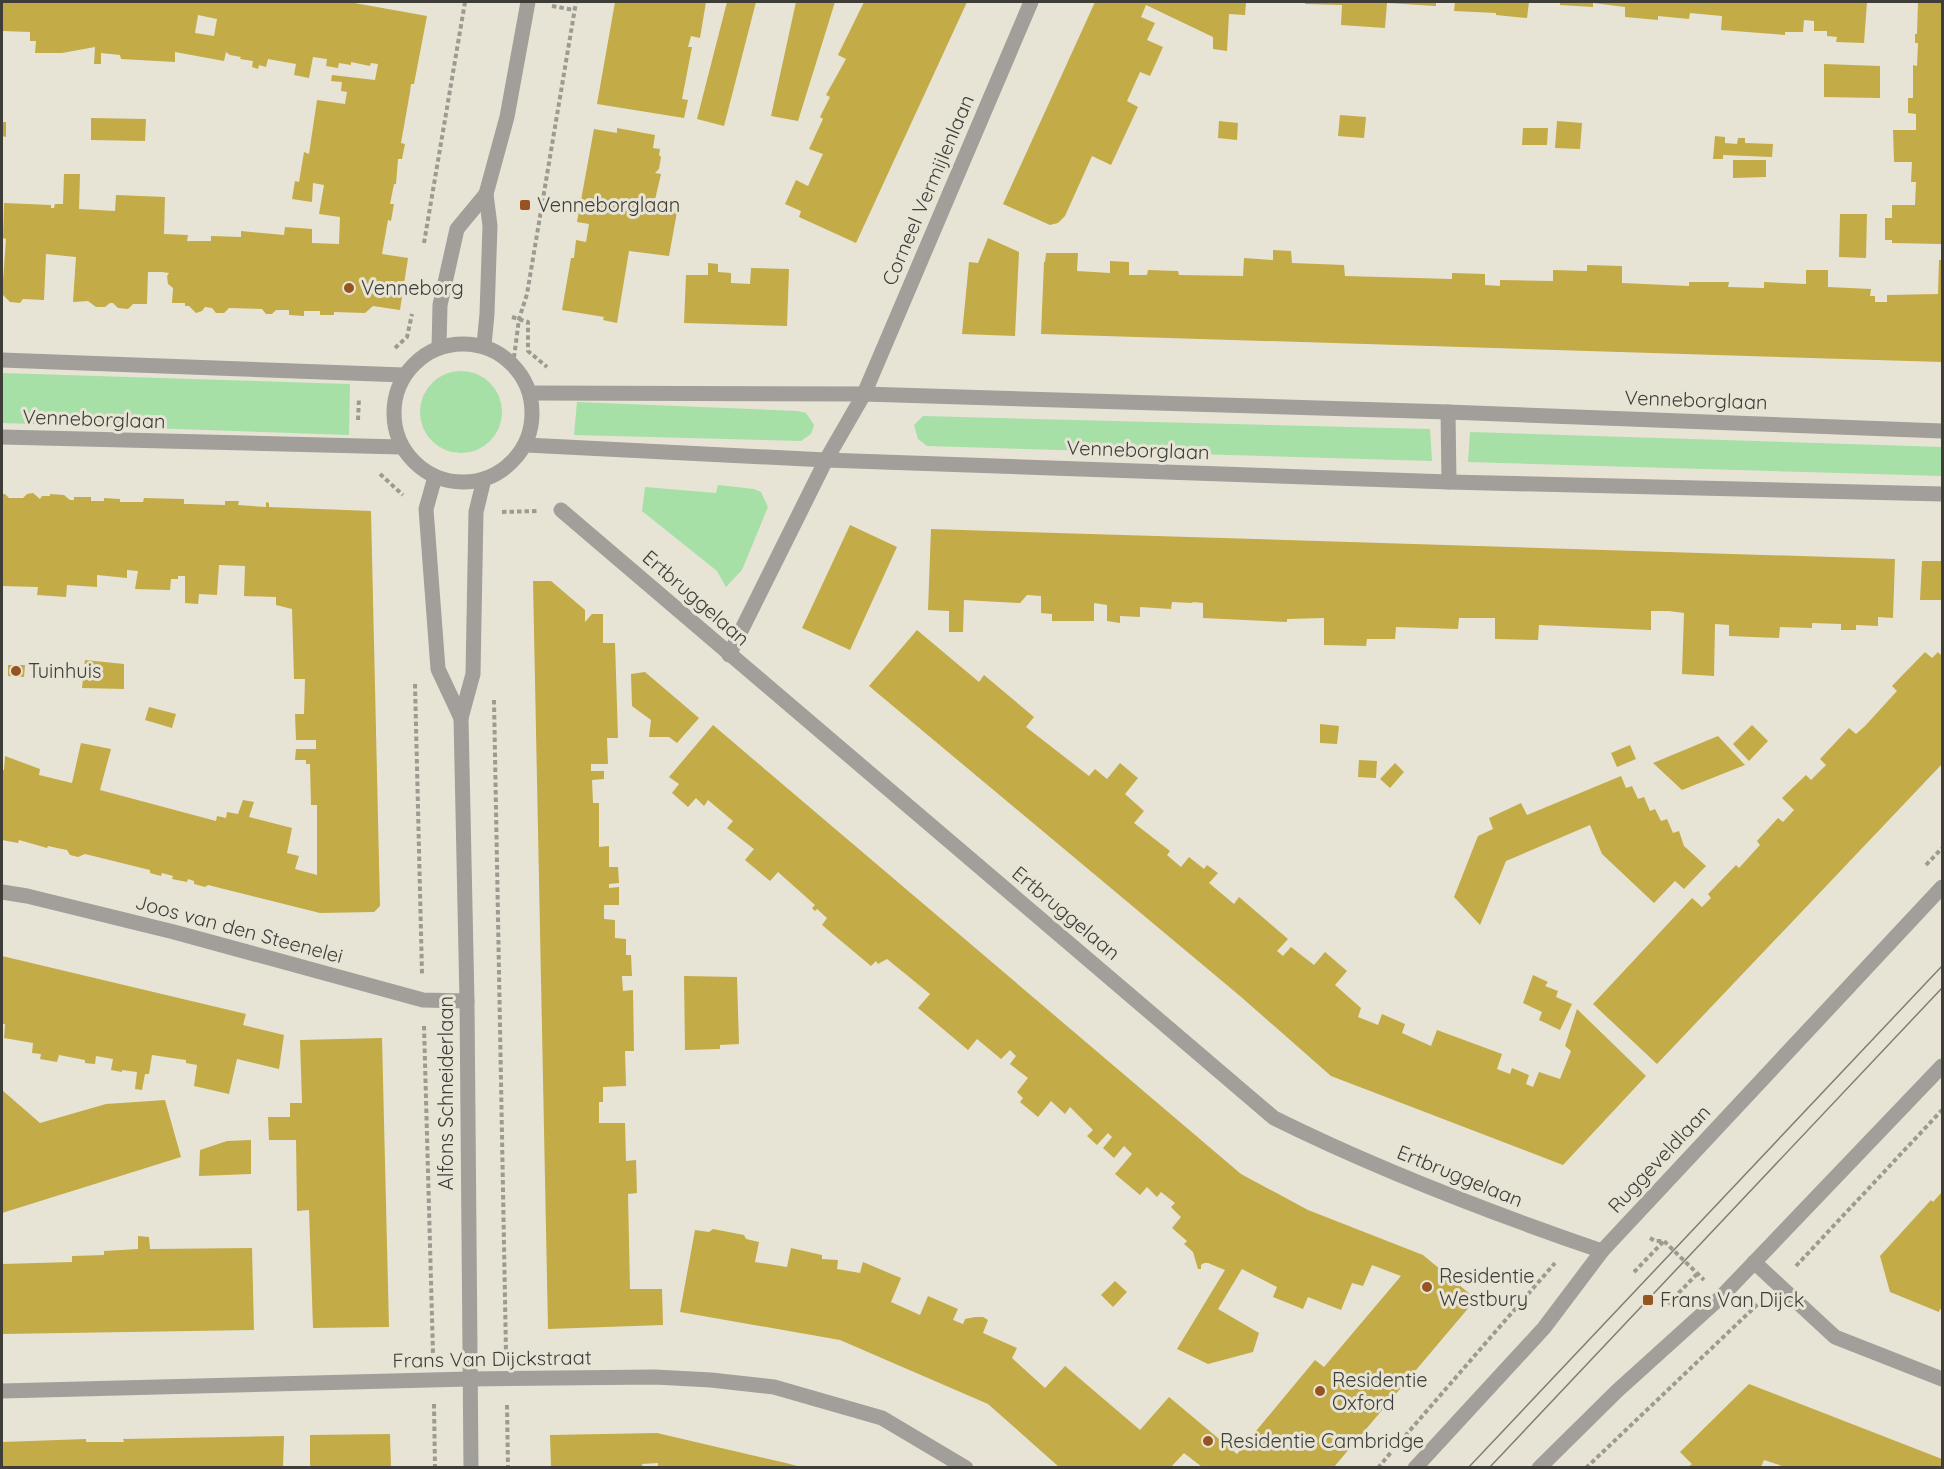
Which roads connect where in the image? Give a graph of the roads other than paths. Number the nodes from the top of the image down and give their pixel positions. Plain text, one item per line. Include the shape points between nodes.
1 (528, 2) edge
2 (1031, 2) edge
3 (486, 194) junction
4 (484, 345) junction
5 (439, 348) junction
6 (2, 360) edge
7 (404, 375) junction
8 (531, 393) junction
9 (864, 394) junction
10 (1449, 412) junction
11 (1942, 431) edge
12 (2, 437) edge
13 (526, 445) junction
14 (401, 447) junction
15 (826, 460) junction
16 (435, 477) junction
17 (484, 479) junction
18 (1449, 482) junction
19 (1942, 494) edge
20 (561, 510) road end
21 (729, 655) junction
22 (461, 718) junction
23 (1942, 887) edge
24 (2, 892) edge
25 (467, 1001) junction
26 (1942, 1066) edge
27 (1602, 1251) junction
28 (1754, 1262) junction
29 (469, 1379) junction
30 (1942, 1379) edge
31 (2, 1391) edge
32 (471, 1467) edge
33 (966, 1467) edge
34 (1415, 1467) edge
35 (1539, 1467) edge

1 - 3 street via 507,117
2 - 9 street, Corneel Vermijlenlaan
3 - 4 street via 490,226
3 - 5 street via 457,229 440,305
4 - 5 street
4 - 8 street via 513,365
5 - 7 street
6 - 7 street
7 - 14 street via 395,388 392,425
8 - 9 street, Venneborglaan
8 - 13 street via 532,420
9 - 10 street, Venneborglaan
9 - 15 street
10 - 11 street, Venneborglaan
10 - 18 street
12 - 14 street, Venneborglaan
13 - 15 street, Venneborglaan
13 - 17 street via 510,465
14 - 16 street via 411,461
15 - 18 street, Venneborglaan
15 - 21 street
16 - 17 street via 457,483
16 - 22 street, Alfons Schneiderlaan via 426,509 438,669
17 - 22 street, Alfons Schneiderlaan via 476,512 473,674
18 - 19 street, Venneborglaan
20 - 21 street, Ertbruggelaan
21 - 27 street, Ertbruggelaan via 1274,1118 1347,1153
22 - 25 street, Alfons Schneiderlaan
23 - 27 street, Ruggeveldlaan
24 - 25 street, Joos van den Steenelei via 174,932 423,1000
25 - 29 street, Alfons Schneiderlaan
26 - 28 street
27 - 34 street, Ruggeveldlaan via 1544,1328
28 - 30 street via 1835,1337
28 - 35 street
29 - 31 street, Frans Van Dijckstraat
29 - 32 street, Alfons Schneiderlaan
29 - 33 street, Frans Van Dijckstraat via 655,1377 774,1388 882,1418

